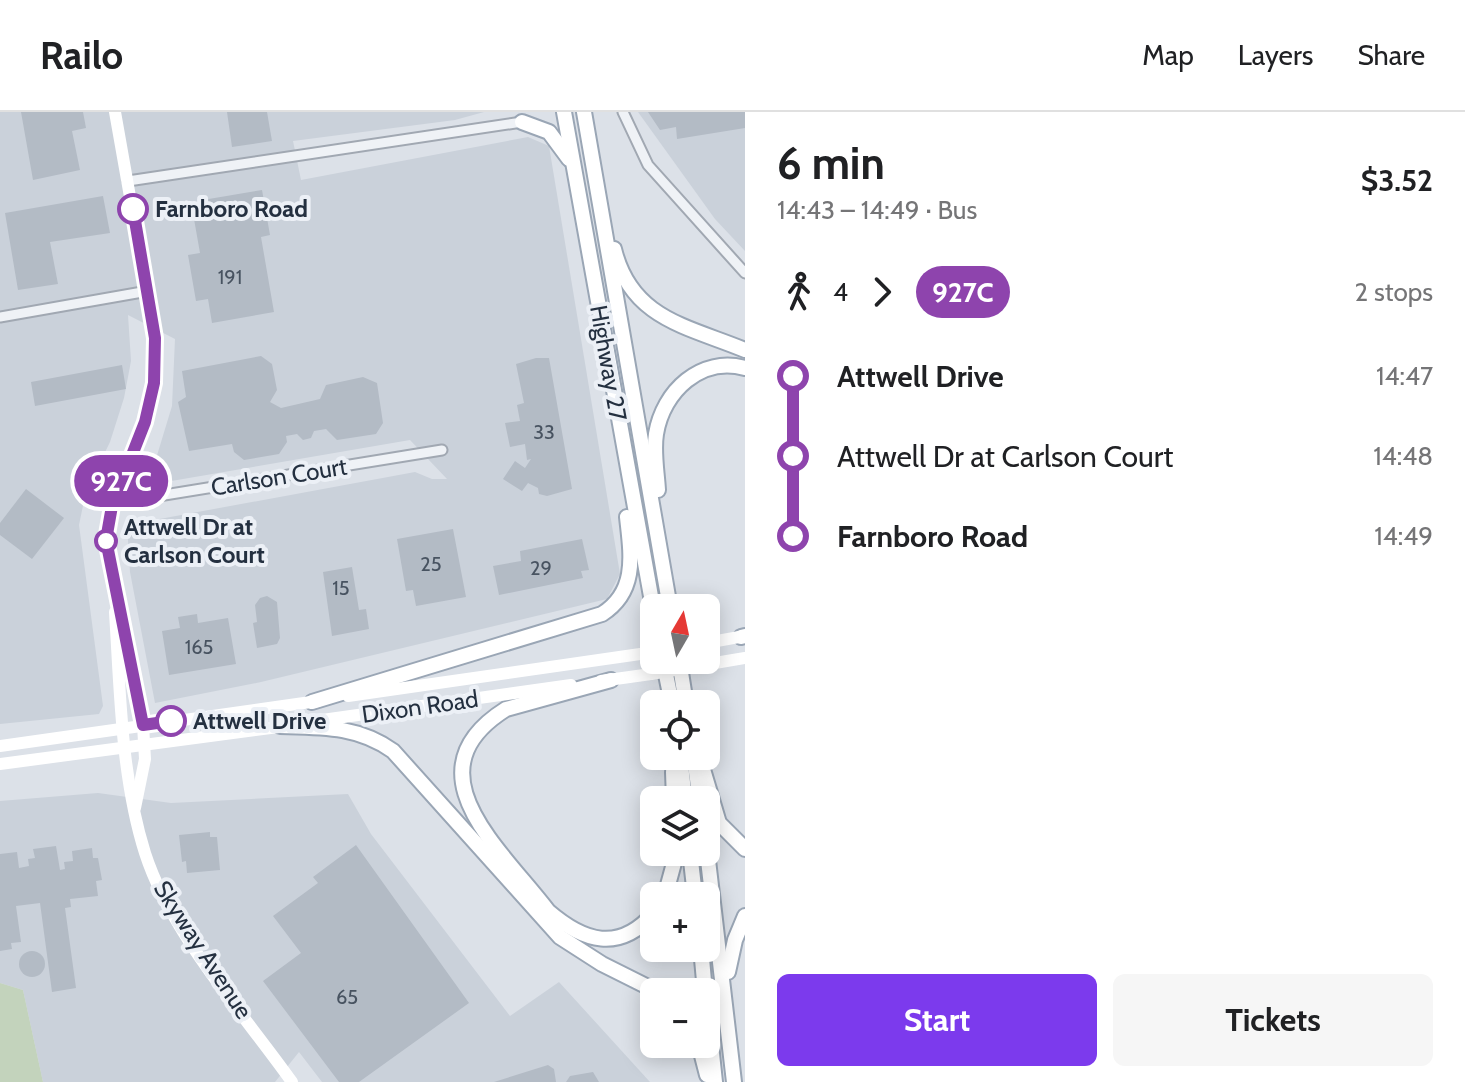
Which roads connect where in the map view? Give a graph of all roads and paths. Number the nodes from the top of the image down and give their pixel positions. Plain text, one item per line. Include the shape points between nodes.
1 (115, 112) edge
2 (536, 112) edge
3 (564, 112) edge
4 (584, 112) edge
5 (623, 112) edge
6 (522, 122) junction
7 (573, 166) junction
8 (128, 181) junction
9 (596, 195) junction
10 (745, 273) edge
11 (148, 291) junction
12 (0, 317) edge
13 (745, 350) edge
14 (745, 368) edge
15 (442, 450) dead end
16 (628, 481) junction
17 (118, 490) junction
18 (657, 531) junction
19 (113, 585) junction
20 (650, 594) edge
21 (668, 594) edge
22 (744, 636) edge
23 (720, 640) edge
24 (640, 654) edge
25 (745, 658) edge
26 (611, 680) junction
27 (312, 702) junction
28 (143, 725) junction
29 (280, 726) junction
30 (125, 728) junction
31 (144, 745) junction
32 (0, 746) edge
33 (126, 748) junction
34 (0, 764) edge
35 (701, 770) edge
36 (135, 808) junction
37 (745, 849) edge
38 (709, 866) edge
39 (745, 916) edge
40 (640, 927) edge
41 (640, 983) edge
42 (726, 992) junction
43 (704, 1058) edge
44 (711, 1058) edge
45 (292, 1082) edge
46 (713, 1082) edge
47 (734, 1082) edge

1 - 8 main road
2 - 6 main road
3 - 7 main road, Highway 27
4 - 9 main road, Highway 27
5 - 10 street via 648,165
6 - 7 main road via 549,132
6 - 8 street
7 - 16 main road, Highway 27
8 - 11 main road
9 - 13 main road via 626,283 638,300 671,321
9 - 18 main road, Highway 27
11 - 12 street
11 - 17 main road via 154,383
14 - 18 main road via 719,365 691,376 667,402 656,432
15 - 17 street, Carlson Court via 146,498
16 - 20 main road, Highway 27
16 - 27 main road via 630,578 614,606
17 - 19 main road via 107,523
18 - 21 main road, Highway 27
19 - 28 main road
19 - 30 main road
22 - 23 main road
24 - 27 main road, Dixon Road
25 - 26 main road, Dixon Road, bridge
26 - 29 main road, Dixon Road
26 - 40 main road via 493,717 470,740 460,777 472,813 562,924 583,937 618,938
27 - 28 main road, Dixon Road
28 - 30 main road, Dixon Road
28 - 31 main road
29 - 31 main road, Dixon Road
29 - 41 main road via 363,733 393,751 560,937
30 - 32 main road, Dixon Road
30 - 33 main road
31 - 33 main road, Dixon Road
31 - 36 main road, Skyway Avenue
33 - 34 main road, Dixon Road
33 - 36 main road, Skyway Avenue
35 - 37 main road via 719,823
36 - 45 main road, Skyway Avenue via 145,854 171,909
38 - 42 main road
39 - 42 main road
42 - 47 main road
43 - 46 main road
44 - 46 main road

